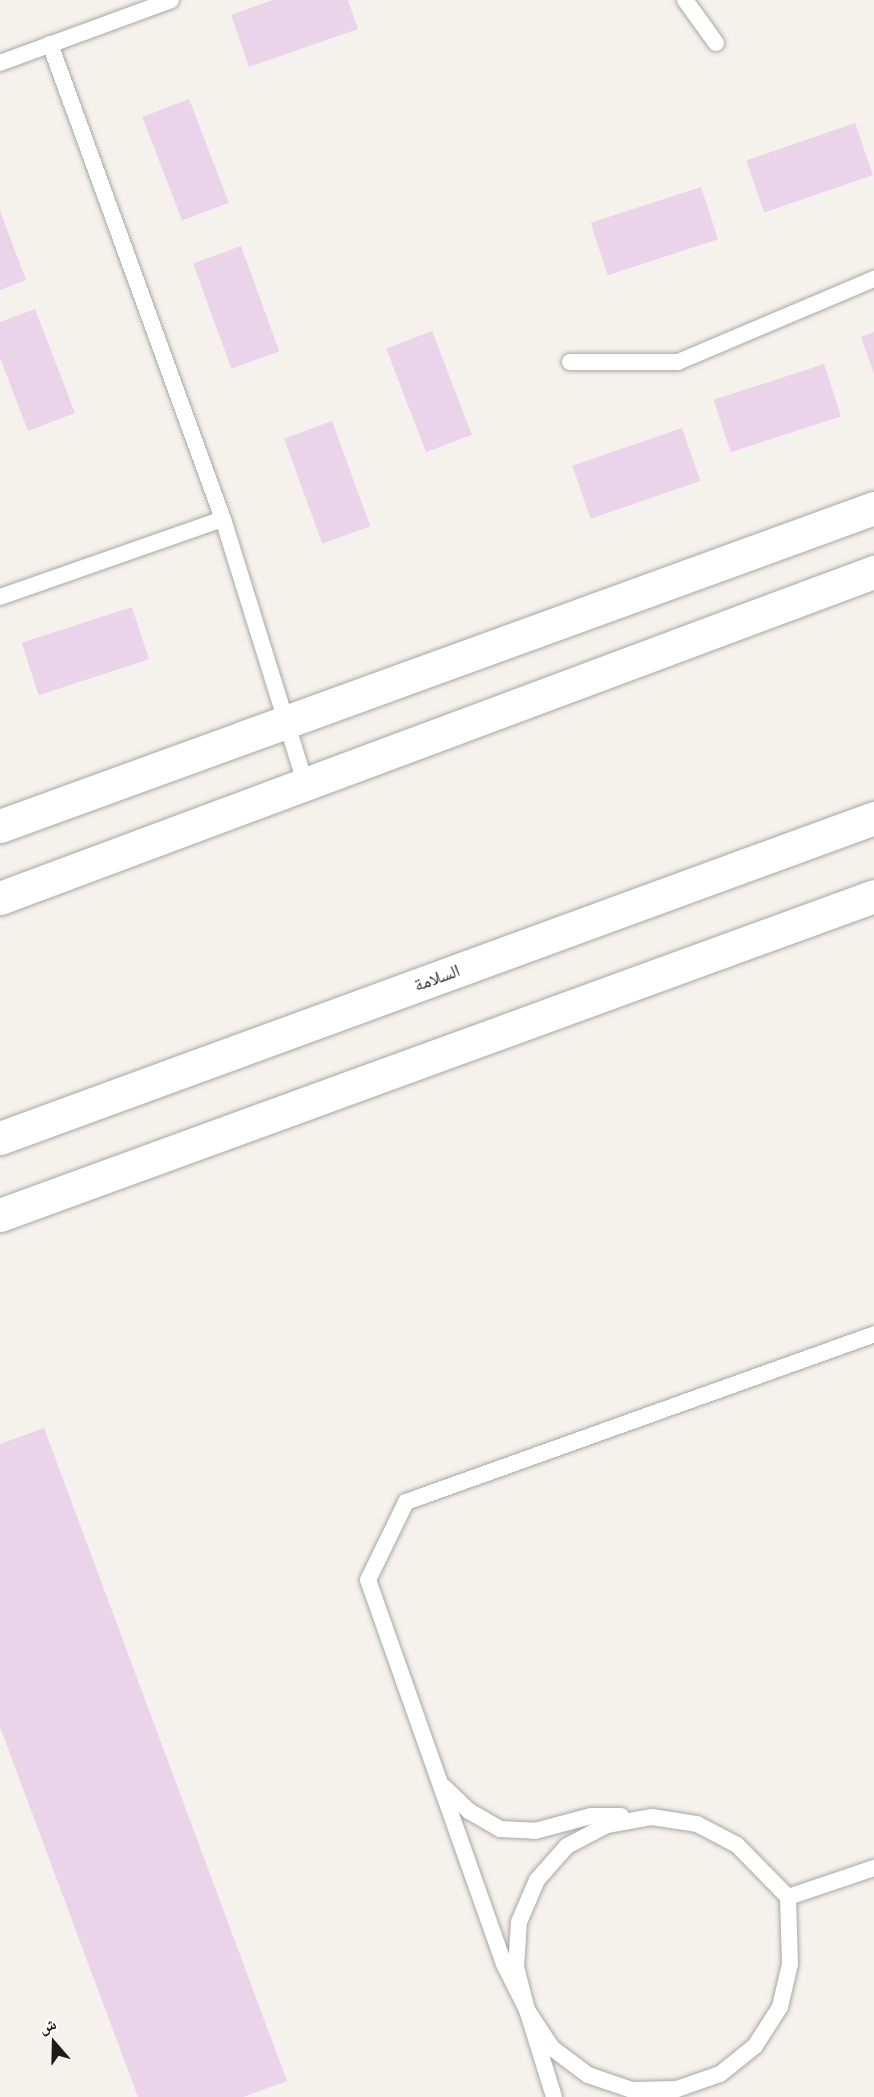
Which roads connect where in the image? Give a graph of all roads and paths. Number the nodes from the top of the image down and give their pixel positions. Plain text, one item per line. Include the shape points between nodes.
1 (171, 0) edge
2 (685, 0) edge
3 (716, 43) dead end
4 (50, 44) junction
5 (0, 63) edge
6 (874, 279) edge
7 (570, 362) dead end
8 (874, 508) edge
9 (223, 519) junction
10 (874, 572) edge
11 (0, 597) edge
12 (288, 722) junction
13 (306, 786) junction
14 (874, 818) edge
15 (0, 826) edge
16 (874, 896) edge
17 (0, 898) edge
18 (0, 1138) edge
19 (0, 1215) edge
20 (874, 1334) edge
21 (440, 1784) junction
22 (652, 1817) junction
23 (874, 1868) edge
24 (788, 1897) junction
25 (527, 2010) junction
26 (720, 2074) junction
27 (554, 2097) edge
28 (686, 2097) edge

1 - 4 lane
2 - 3 lane
4 - 5 lane
4 - 9 lane
6 - 7 lane via 678,362
8 - 12 street
9 - 11 lane
9 - 12 lane
10 - 13 street
12 - 13 lane
12 - 15 street
13 - 17 street
14 - 18 street, السلامة
16 - 19 street
20 - 21 lane via 406,1502 368,1580
21 - 22 lane via 469,1811 500,1829 535,1831 591,1816
21 - 25 lane via 504,1964
22 - 24 lane via 697,1824 737,1845
22 - 25 lane via 608,1825 567,1846 537,1880 519,1922 516,1967
23 - 24 lane
24 - 26 lane via 790,1964 780,2007 755,2046
25 - 26 lane via 552,2048 599,2079 632,2090 677,2089
25 - 27 lane
26 - 28 lane

